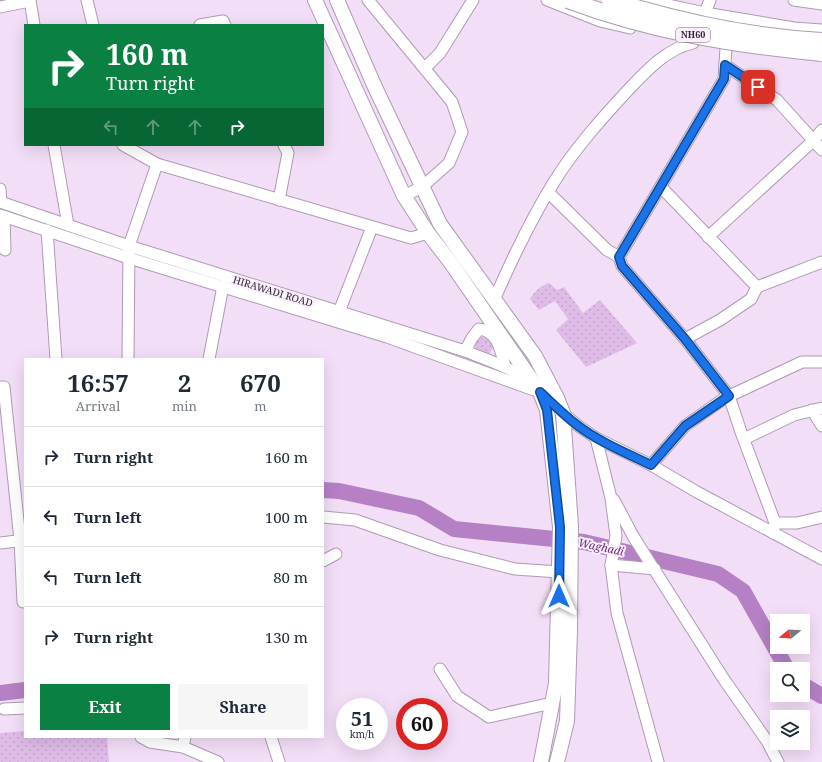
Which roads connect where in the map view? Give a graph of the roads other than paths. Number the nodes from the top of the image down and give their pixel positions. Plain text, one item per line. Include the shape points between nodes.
1 (29, 0) edge
2 (87, 0) edge
3 (315, 0) edge
4 (337, 0) edge
5 (368, 0) edge
6 (473, 0) edge
7 (547, 0) edge
8 (568, 0) edge
9 (610, 0) edge
10 (645, 0) edge
11 (710, 0) edge
12 (794, 0) edge
13 (822, 4) edge
14 (0, 7) edge
15 (705, 13) junction
16 (34, 24) edge
17 (93, 24) edge
18 (206, 24) edge
19 (224, 24) edge
20 (822, 30) edge
21 (822, 41) edge
22 (693, 43) junction
23 (726, 48) junction
24 (822, 53) edge
25 (822, 59) edge
26 (725, 65) junction
27 (425, 68) junction
28 (822, 130) edge
29 (814, 140) junction
30 (54, 146) edge
31 (125, 146) edge
32 (284, 146) edge
33 (822, 150) edge
34 (157, 164) junction
35 (422, 187) junction
36 (661, 187) junction
37 (0, 189) edge
38 (548, 192) junction
39 (404, 196) junction
40 (279, 200) junction
41 (1, 202) edge
42 (2, 216) edge
43 (68, 225) junction
44 (372, 227) junction
45 (47, 230) junction
46 (428, 233) junction
47 (708, 237) junction
48 (129, 246) junction
49 (5, 250) dead end
50 (619, 257) junction
51 (129, 258) junction
52 (822, 262) edge
53 (223, 286) junction
54 (757, 287) junction
55 (495, 298) junction
56 (337, 316) junction
57 (685, 339) junction
58 (465, 351) junction
59 (56, 358) edge
60 (128, 358) edge
61 (209, 358) edge
62 (822, 362) edge
63 (505, 367) junction
64 (0, 387) edge
65 (540, 392) junction
66 (729, 396) junction
67 (817, 409) edge
68 (563, 414) junction
69 (822, 426) edge
70 (596, 438) junction
71 (744, 439) junction
72 (651, 465) junction
73 (609, 490) junction
74 (324, 517) edge
75 (822, 517) edge
76 (566, 526) junction
77 (774, 528) junction
78 (23, 540) edge
79 (0, 543) edge
80 (336, 554) dead end
81 (819, 555) edge
82 (324, 561) edge
83 (611, 564) junction
84 (563, 566) junction
85 (653, 567) junction
86 (23, 602) dead end
87 (440, 669) dead end
88 (552, 703) junction
89 (24, 708) edge
90 (4, 709) dead end
91 (143, 738) edge
92 (271, 738) edge
93 (184, 742) edge
94 (218, 762) edge
95 (279, 762) edge
96 (541, 762) edge
97 (557, 762) edge
98 (658, 762) edge
99 (778, 762) edge

1 - 14 street
1 - 16 street
2 - 17 street
3 - 39 main road
4 - 35 main road
5 - 27 street
6 - 27 street via 440,53
7 - 22 street via 600,20
8 - 24 highway, NH60, bridge via 594,10 716,40
9 - 21 highway, NH60, bridge via 713,28 762,36
10 - 15 street
11 - 15 street
12 - 13 street
15 - 20 street via 794,28
15 - 22 street
18 - 19 street via 223,21
22 - 23 street
22 - 38 street via 680,45 638,80 602,117
23 - 25 street
23 - 26 street
26 - 29 street via 777,100
26 - 36 street via 724,79
27 - 35 street via 452,102 462,132 448,163
28 - 29 street
29 - 33 street
29 - 47 street
30 - 43 street
31 - 34 street
32 - 40 street via 288,153
34 - 40 street
34 - 48 street
35 - 39 street
35 - 55 main road via 440,224
36 - 47 street
36 - 50 street
37 - 41 street
38 - 50 street via 607,250
38 - 55 street via 514,254
39 - 46 main road
40 - 44 street
41 - 43 street, HIRAWADI ROAD
42 - 45 street
42 - 49 street
43 - 48 street, HIRAWADI ROAD
44 - 46 street via 411,238
44 - 56 street
45 - 51 street
45 - 59 street
46 - 65 main road via 452,263
47 - 54 street
48 - 51 street
48 - 56 street, HIRAWADI ROAD
50 - 57 street via 622,266
51 - 53 street
51 - 60 street
52 - 54 street
53 - 56 street
53 - 61 street
54 - 57 street via 751,300
55 - 68 main road via 535,356
56 - 58 street, HIRAWADI ROAD
56 - 65 street via 387,337
57 - 66 street
58 - 63 street, HIRAWADI ROAD
58 - 63 street via 479,329 487,329 500,347
62 - 66 street via 802,362
63 - 65 street, HIRAWADI ROAD via 522,376
64 - 78 street via 4,387
65 - 68 street, HIRAWADI ROAD
65 - 76 main road via 547,410
66 - 71 street
66 - 72 street via 685,426
67 - 69 street
67 - 71 street via 794,415
68 - 70 street, HIRAWADI ROAD
68 - 76 main road
70 - 72 street, HIRAWADI ROAD
70 - 73 street
71 - 77 street
72 - 77 street, HIRAWADI ROAD via 696,492
73 - 83 street via 616,536
73 - 85 street
74 - 84 street via 355,520 440,550 515,569
75 - 77 street
76 - 84 main road
77 - 81 street, HIRAWADI ROAD
78 - 79 street
78 - 86 street
80 - 82 street
83 - 85 street
83 - 98 street via 617,614
84 - 88 main road
84 - 97 main road via 568,721
85 - 99 street via 723,678 767,741
87 - 88 street via 457,696 488,717
88 - 96 main road
89 - 90 street
91 - 93 street via 150,742
92 - 95 street
93 - 94 street

